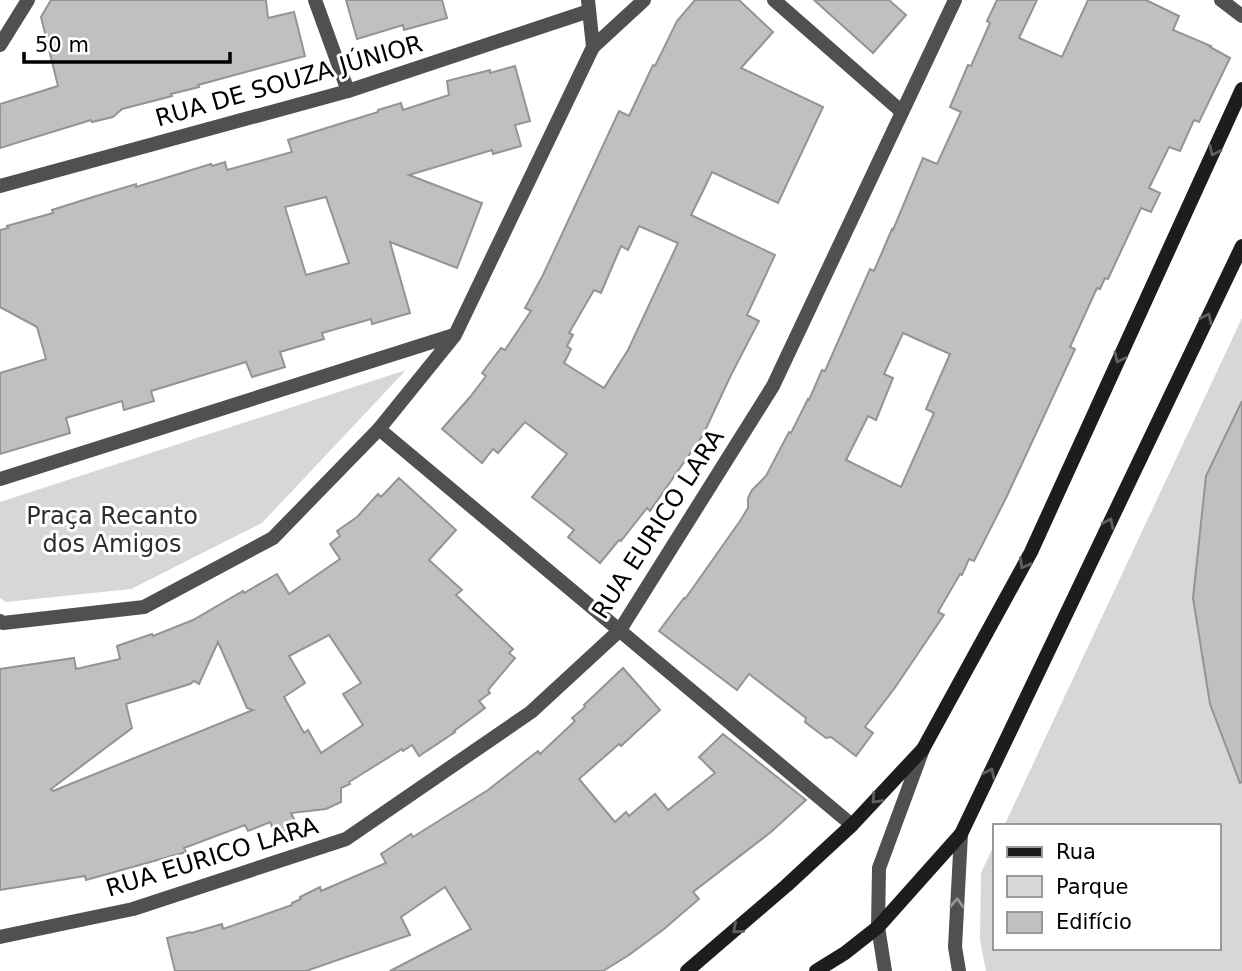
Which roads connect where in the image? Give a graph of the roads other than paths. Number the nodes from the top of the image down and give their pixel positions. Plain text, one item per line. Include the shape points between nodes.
1 (28, 0) edge
2 (315, 0) edge
3 (644, 0) edge
4 (774, 0) edge
5 (955, 0) edge
6 (1221, 0) edge
7 (588, 5) edge
8 (1242, 16) edge
9 (0, 45) edge
10 (593, 47) junction
11 (1242, 89) edge
12 (348, 91) junction
13 (902, 112) junction
14 (0, 186) edge
15 (1242, 246) edge
16 (455, 335) junction
17 (379, 429) junction
18 (0, 479) edge
19 (0, 621) edge
20 (620, 630) junction
21 (923, 749) junction
22 (852, 825) junction
23 (961, 834) junction
24 (878, 927) junction
25 (0, 937) edge
26 (687, 971) edge
27 (816, 971) edge
28 (885, 971) edge
29 (959, 971) edge

1 - 9 street
2 - 12 street
3 - 10 street
4 - 13 street
5 - 13 street, RUA EURICO LARA
6 - 8 street
7 - 10 street
7 - 12 street, RUA DE SOUZA JÚNIOR
10 - 16 street
11 -> 21 main road via 1031,552
12 - 14 street, RUA DE SOUZA JÚNIOR
13 - 20 street, RUA EURICO LARA via 773,386
23 -> 15 main road
16 - 17 street
16 - 18 street
17 - 19 street via 273,538 144,607
17 - 20 street
20 - 22 street
20 - 25 street, RUA EURICO LARA via 531,712 345,839 133,909
21 -> 22 main road
21 - 24 street via 879,868
22 -> 26 main road
23 - 24 main road
29 -> 23 street
24 - 27 main road
24 - 28 street

